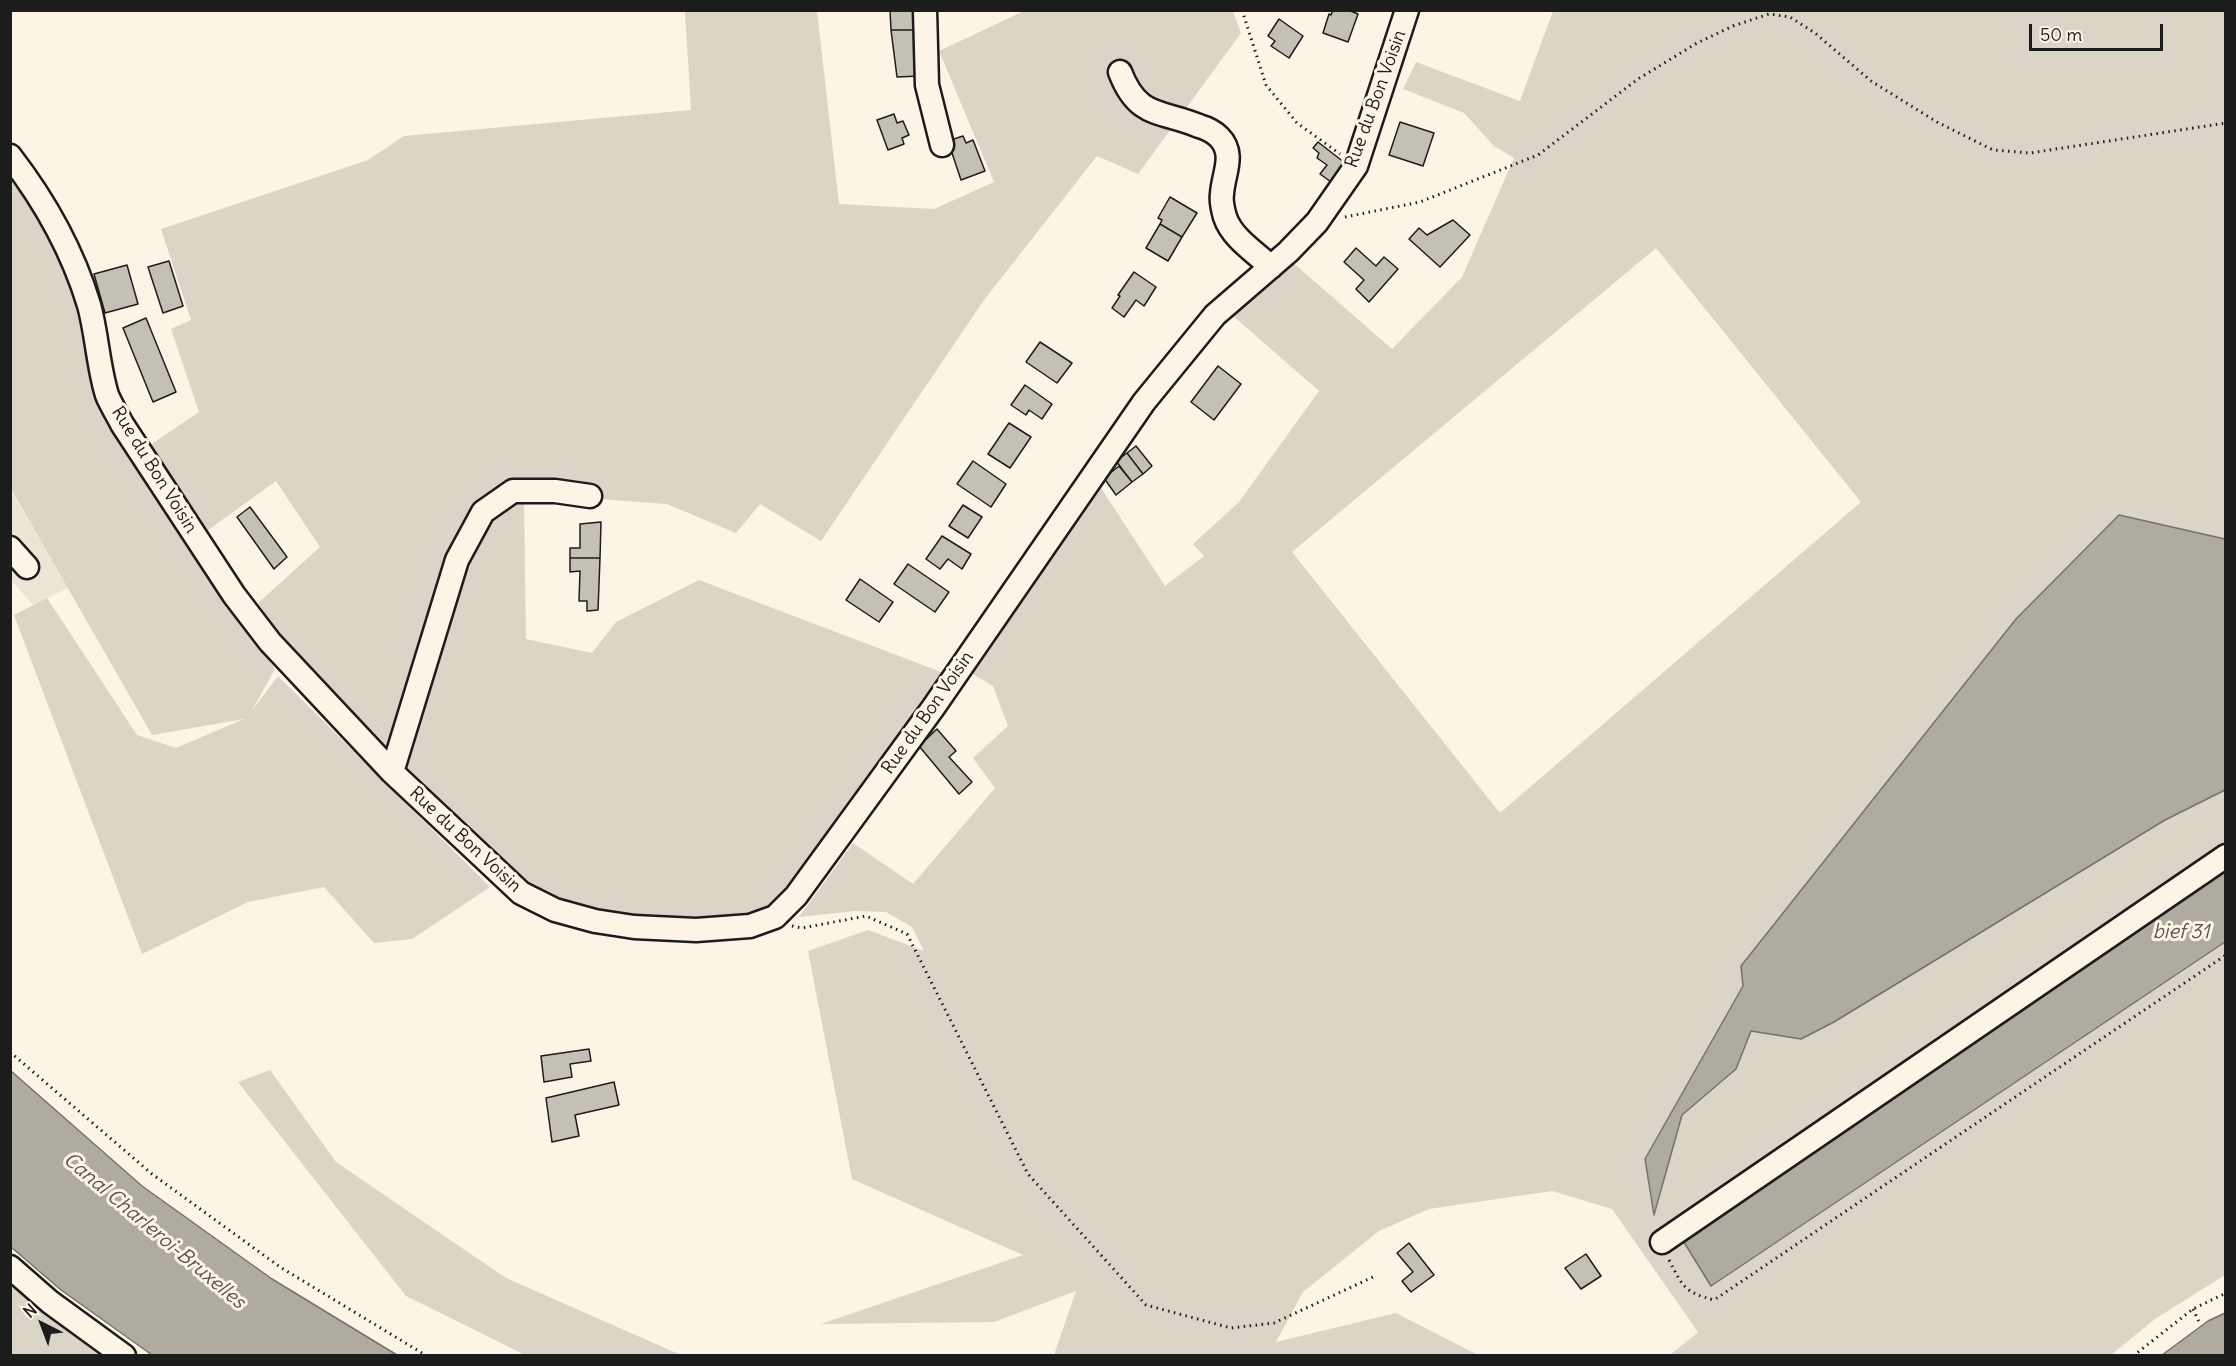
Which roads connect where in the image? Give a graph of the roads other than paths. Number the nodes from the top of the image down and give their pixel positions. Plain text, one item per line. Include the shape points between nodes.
1 (925, 10) edge
2 (1407, 10) edge
3 (1120, 72) dead end
4 (942, 145) dead end
5 (10, 156) edge
6 (1272, 267) junction
7 (590, 496) dead end
8 (10, 548) edge
9 (27, 567) dead end
10 (392, 772) junction
11 (2226, 856) edge
12 (1662, 1242) road end
13 (10, 1267) edge
14 (124, 1356) edge

1 - 4 street via 927,85
2 - 6 street, Rue du Bon Voisin via 1356,166 1317,222
3 - 6 street via 1134,98 1148,111 1193,123 1220,138 1228,152 1222,194 1225,217 1238,239
5 - 10 street, Rue du Bon Voisin via 57,229 77,272 89,307 108,396 122,424 234,595 270,642
6 - 10 street, Rue du Bon Voisin via 1215,315 1144,402 913,736 796,896 775,917 750,926 686,929 634,927 555,910 521,893
7 - 10 street via 513,491 483,512 457,560
8 - 9 street
11 - 12 street
13 - 14 street

